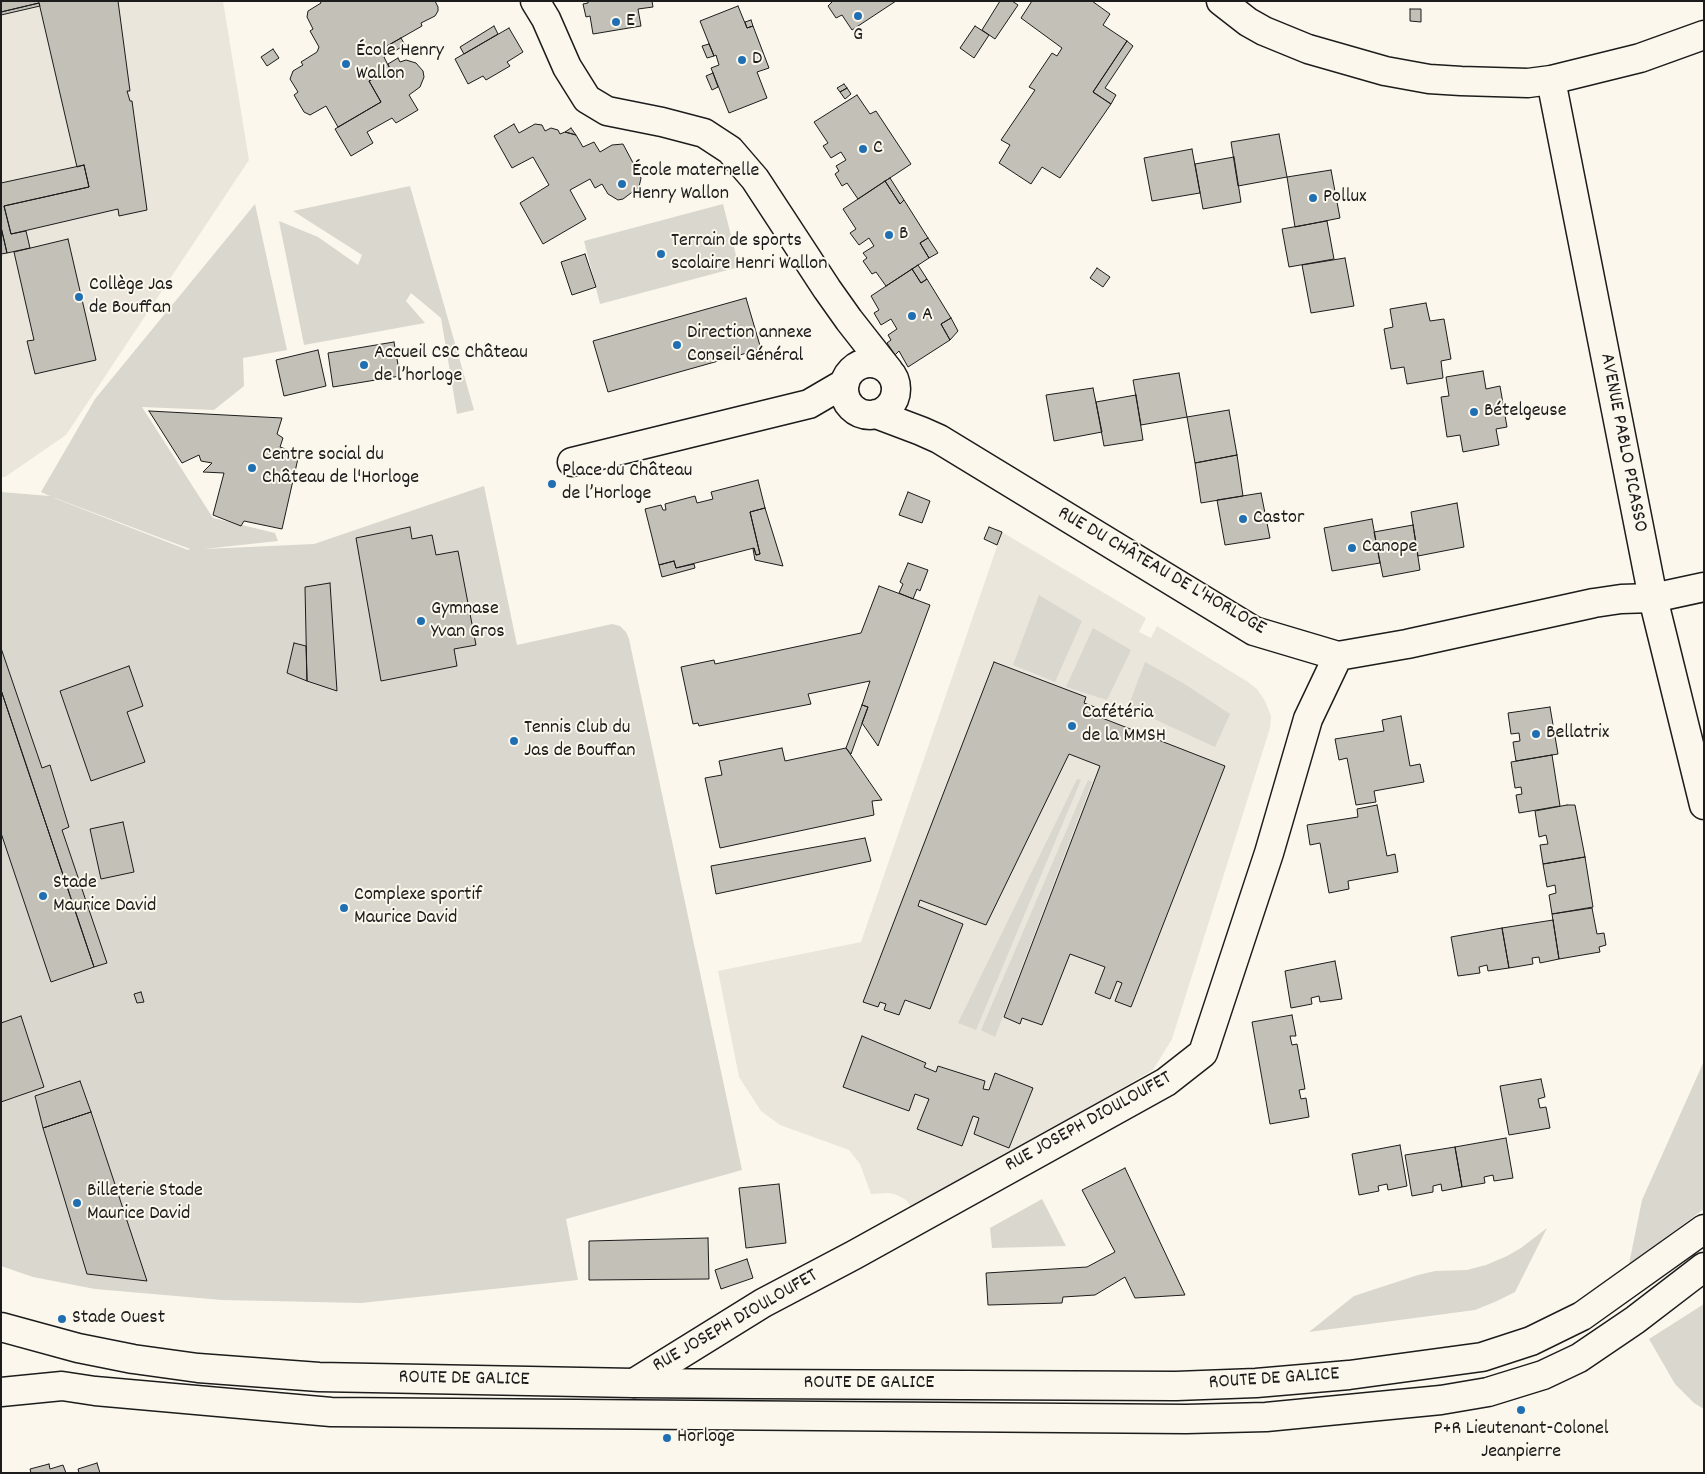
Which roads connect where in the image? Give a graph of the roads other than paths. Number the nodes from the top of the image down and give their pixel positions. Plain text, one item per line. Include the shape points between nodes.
1 (535, 1) edge
2 (1221, 1) edge
3 (1704, 35) edge
4 (1551, 80) junction
5 (849, 320) junction
6 (893, 378) junction
7 (857, 394) junction
8 (921, 431) junction
9 (572, 462) dead end
10 (1704, 587) edge
11 (1653, 598) junction
12 (1338, 656) junction
13 (1704, 805) edge
14 (1704, 1229) edge
15 (1704, 1267) edge
16 (1, 1327) edge
17 (634, 1383) junction
18 (1, 1392) edge

1 - 5 main road via 567,67 587,99 607,111 704,134 730,150 756,179
2 - 4 main road via 1264,31 1308,49 1385,71 1461,81 1528,83
3 - 4 main road via 1640,58
4 - 11 main road, AVENUE PABLO PICASSO
5 - 6 main road
5 - 7 main road
6 - 7 main road via 883,367 868,364
6 - 7 main road via 894,400 890,406
6 - 8 main road
7 - 8 main road, RUE DU CHÂTEAU DE L'HORLOGE
7 - 9 main road
8 - 12 main road, RUE DU CHÂTEAU DE L'HORLOGE via 1254,631
10 - 11 main road, RUE DU CHÂTEAU DE L'HORLOGE
11 - 12 main road, RUE DU CHÂTEAU DE L'HORLOGE via 1594,603
11 - 13 main road, AVENUE PABLO PICASSO
12 - 17 main road, RUE JOSEPH DIOULOUFET via 1308,719 1269,852 1203,1052 1166,1082 763,1303
14 - 17 main road, ROUTE DE GALICE via 1582,1316 1531,1341 1482,1357 1349,1376 1176,1386
15 - 18 main road, ROUTE DE GALICE via 1579,1358 1543,1375 1488,1392 1441,1400 1266,1417 1186,1420 332,1412 62,1386
16 - 17 main road, ROUTE DE GALICE via 78,1348 198,1368 319,1377

